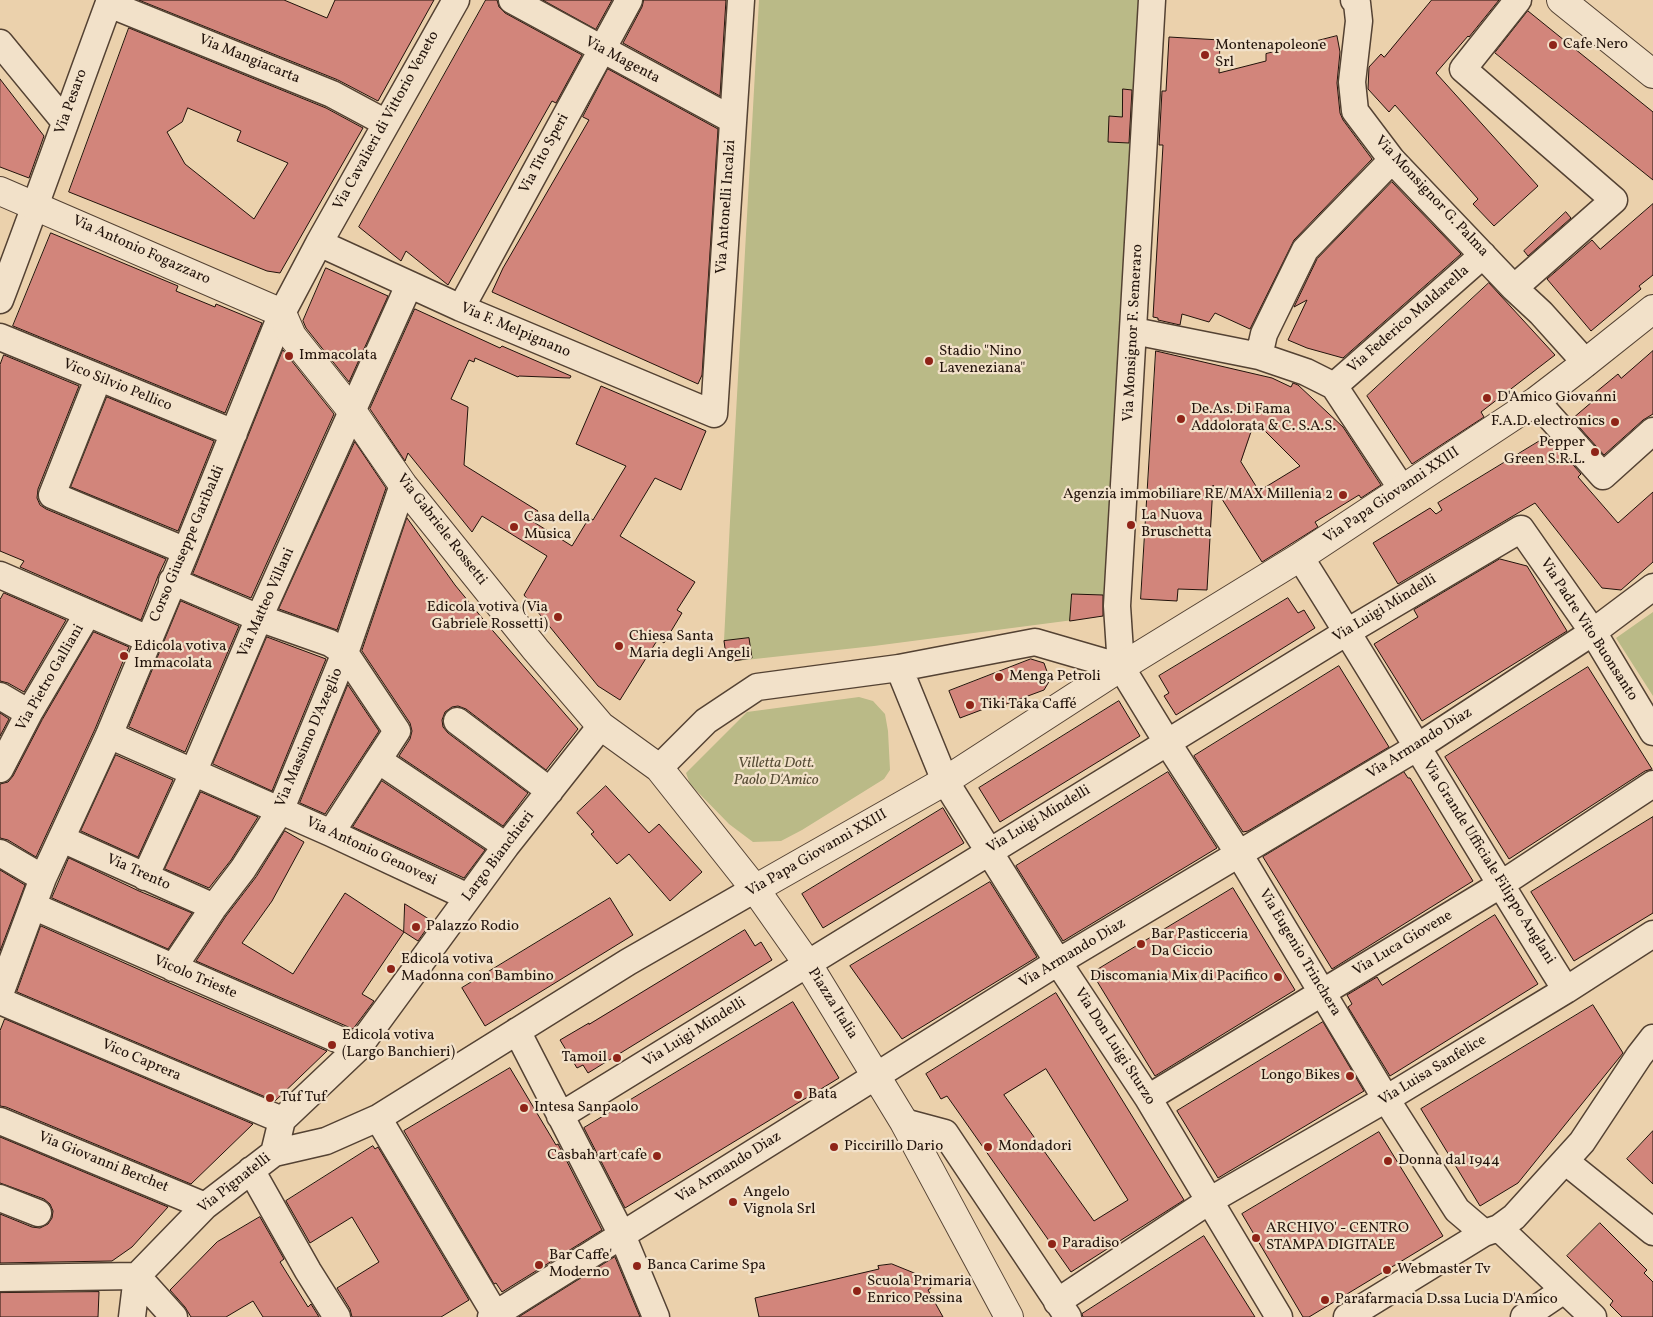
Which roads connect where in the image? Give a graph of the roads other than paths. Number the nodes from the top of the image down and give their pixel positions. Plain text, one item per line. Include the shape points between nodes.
1 (456, 0) edge
2 (512, 0) edge
3 (629, 0) edge
4 (741, 0) edge
5 (1152, 0) edge
6 (1354, 0) edge
7 (1518, 0) edge
8 (1561, 0) edge
9 (109, 2) edge
10 (0, 43) edge
11 (601, 50) junction
12 (1653, 74) edge
13 (733, 120) junction
14 (64, 122) junction
15 (386, 123) junction
16 (1392, 160) junction
17 (0, 190) edge
18 (36, 205) junction
19 (319, 243) junction
20 (1483, 255) junction
21 (409, 285) junction
22 (1514, 288) junction
23 (0, 300) edge
24 (461, 308) junction
25 (1653, 309) edge
26 (282, 313) junction
27 (1134, 330) junction
28 (0, 337) edge
29 (1259, 356) junction
30 (1586, 363) junction
31 (98, 379) junction
32 (1334, 386) junction
33 (1536, 401) junction
34 (352, 411) junction
35 (714, 414) joint
36 (1653, 431) edge
37 (234, 434) junction
38 (403, 485) junction
39 (1402, 490) junction
40 (1521, 528) joint
41 (186, 552) junction
42 (1300, 558) junction
43 (2, 580) edge
44 (172, 581) junction
45 (1653, 587) edge
46 (88, 613) junction
47 (259, 618) junction
48 (1347, 632) junction
49 (1593, 632) junction
50 (148, 639) junction
51 (345, 653) junction
52 (1121, 667) junction
53 (900, 668) junction
54 (0, 696) edge
55 (29, 713) junction
56 (457, 721) dead end
57 (601, 726) junction
58 (1653, 732) edge
59 (108, 735) junction
60 (1167, 742) junction
61 (1416, 748) junction
62 (378, 760) junction
63 (659, 768) junction
64 (0, 769) edge
65 (193, 773) junction
66 (945, 781) junction
67 (1653, 784) edge
68 (550, 791) junction
69 (280, 811) junction
70 (331, 833) junction
71 (62, 839) junction
72 (506, 846) junction
73 (990, 850) junction
74 (0, 853) edge
75 (1239, 854) junction
76 (145, 877) junction
77 (43, 878) junction
78 (1500, 885) junction
79 (755, 889) junction
80 (468, 896) junction
81 (33, 906) junction
82 (214, 907) junction
83 (1653, 934) edge
84 (1058, 962) junction
85 (807, 964) junction
86 (173, 968) junction
87 (3, 979) edge
88 (1566, 990) junction
89 (1323, 993) junction
90 (0, 1001) edge
91 (512, 1033) junction
92 (1653, 1038) edge
93 (358, 1048) junction
94 (877, 1076) junction
95 (1148, 1098) junction
96 (1386, 1099) junction
97 (560, 1116) junction
98 (378, 1118) junction
99 (282, 1120) junction
100 (0, 1121) edge
101 (904, 1122) junction
102 (274, 1153) junction
103 (1565, 1161) junction
104 (251, 1170) junction
105 (0, 1198) edge
106 (1209, 1201) junction
107 (205, 1206) junction
108 (38, 1213) dead end
109 (1492, 1230) junction
110 (1653, 1232) edge
111 (622, 1235) junction
112 (137, 1276) junction
113 (0, 1278) edge
114 (1564, 1290) junction
115 (1063, 1309) edge
116 (493, 1316) edge
117 (132, 1317) edge
118 (174, 1317) edge
119 (337, 1317) edge
120 (656, 1317) edge
121 (1009, 1317) edge
122 (1279, 1317) edge
123 (1346, 1317) edge
124 (1524, 1317) edge
125 (1593, 1317) edge

1 - 15 street, Via Cavalieri di Vittorio Veneto
2 - 11 street, Via Magenta
3 - 11 street, Via Tito Speri
4 - 13 street, Via Antonelli Incalzi
5 - 27 street, Via Monsignor F. Semeraro
6 - 16 street, Via Monsignor G. Palma via 1359,21 1352,82 1355,111
7 - 22 street via 1463,68 1614,200
8 - 12 street
9 - 14 street, Via Pesaro
9 - 15 street, Via Mangiacarta via 332,94
10 - 14 street
11 - 13 street, Via Magenta
11 - 24 street, Via Tito Speri
13 - 35 street, Via Antonelli Incalzi
14 - 18 street, Via Pesaro
15 - 19 street, Via Cavalieri di Vittorio Veneto
16 - 20 street, Via Monsignor G. Palma
16 - 29 street via 1304,250 1264,334
17 - 18 street, Via Antonio Fogazzaro
18 - 23 street, Via Pesaro
18 - 26 street, Via Antonio Fogazzaro
19 - 21 street, Via F. Melpignano
19 - 26 street, Via Cavalieri di Vittorio Veneto
20 - 22 street, Via Monsignor G. Palma
20 - 32 street, Via Federico Maldarella
21 - 24 street, Via F. Melpignano
21 - 34 street, Via Matteo Villani
22 - 30 street, Via Monsignor G. Palma
24 - 35 street, Via F. Melpignano
25 - 30 street, Via Papa Giovanni XXIII
26 - 34 street, Via Gabriele Rossetti via 292,336
26 - 37 street, Corso Giuseppe Garibaldi
27 - 29 street
27 - 52 street, Via Monsignor F. Semeraro via 1117,606
28 - 31 street, Vico Silvio Pellico
29 - 32 street via 1306,372
30 - 33 street, Via Papa Giovanni XXIII
31 - 37 street, Vico Silvio Pellico
31 - 41 street via 52,494
32 - 39 street
33 - 36 street via 1603,476
33 - 39 street, Via Papa Giovanni XXIII
34 - 38 street, Via Gabriele Rossetti
34 - 47 street, Via Matteo Villani
37 - 41 street, Corso Giuseppe Garibaldi
38 - 51 street, Via Massimo D'Azeglio
38 - 57 street, Via Gabriele Rossetti
39 - 42 street, Via Papa Giovanni XXIII
40 - 48 street, Via Luigi Mindelli
40 - 49 street, Via Padre Vito Buonsanto
41 - 44 street, Corso Giuseppe Garibaldi
42 - 48 street, Via Grande Ufficiale Filippo Anglani
42 - 52 street, Via Papa Giovanni XXIII
43 - 46 street
44 - 47 street
44 - 50 street, Corso Giuseppe Garibaldi
45 - 49 street, Via Armando Diaz
46 - 50 street
46 - 55 street, Via Pietro Galliani
47 - 51 street via 330,643
47 - 65 street, Via Matteo Villani
48 - 60 street, Via Luigi Mindelli
48 - 61 street, Via Grande Ufficiale Filippo Anglani
49 - 58 street, Via Padre Vito Buonsanto
49 - 61 street, Via Armando Diaz
50 - 59 street, Corso Giuseppe Garibaldi
51 - 62 street via 396,731
51 - 69 street, Via Massimo D'Azeglio
52 - 53 street via 1035,642
52 - 60 street, Via Eugenio Trinchera
52 - 66 street, Via Papa Giovanni XXIII
53 - 63 street via 757,688 706,721
53 - 66 street, Via Don Luigi Sturzo
54 - 55 street
55 - 64 street, Via Pietro Galliani
56 - 68 street
57 - 63 street, Via Gabriele Rossetti
57 - 68 street, Largo Bianchieri
59 - 65 street, Via Antonio Genovesi
59 - 71 street, Corso Giuseppe Garibaldi
60 - 73 street, Via Luigi Mindelli
60 - 75 street, Via Eugenio Trinchera
61 - 75 street, Via Armando Diaz
61 - 78 street, Via Grande Ufficiale Filippo Anglani
62 - 70 street
62 - 72 street
63 - 79 street, Via Gabriele Rossetti
65 - 69 street, Via Antonio Genovesi
65 - 76 street, Via Matteo Villani
66 - 73 street, Via Don Luigi Sturzo
66 - 79 street, Via Papa Giovanni XXIII
67 - 78 street, Via Luca Giovene
68 - 72 street, Largo Bianchieri
69 - 70 street, Via Antonio Genovesi
69 - 82 street, Via Massimo D'Azeglio
70 - 80 street, Via Antonio Genovesi
71 - 76 street, Via Trento
71 - 77 street, Corso Giuseppe Garibaldi
72 - 80 street, Largo Bianchieri
73 - 84 street, Via Don Luigi Sturzo
73 - 85 street, Via Luigi Mindelli
74 - 77 street
75 - 84 street, Via Armando Diaz
75 - 89 street, Via Eugenio Trinchera
76 - 82 street, Via Trento
77 - 81 street, Corso Giuseppe Garibaldi
78 - 88 street, Via Grande Ufficiale Filippo Anglani
78 - 89 street, Via Luca Giovene
79 - 85 street, Piazza Italia
79 - 91 street, Via Papa Giovanni XXIII
80 - 93 street, Largo Bianchieri
81 - 86 street, Vicolo Trieste
81 - 87 street, Corso Giuseppe Garibaldi
82 - 86 street, Via Massimo D'Azeglio
83 - 88 street, Via Luisa Sanfelice
84 - 94 street, Via Armando Diaz
84 - 95 street, Via Don Luigi Sturzo
85 - 94 street, Piazza Italia
85 - 97 street, Via Luigi Mindelli
86 - 93 street, Vicolo Trieste
88 - 96 street, Via Luisa Sanfelice
89 - 95 street, Via Luca Giovene
89 - 96 street, Via Eugenio Trinchera
90 - 99 street, Vico Caprera
91 - 97 street
91 - 98 street, Via Pignatelli
92 - 103 street via 1582,1142
93 - 99 street, Largo Bianchieri
94 - 101 street, Piazza Italia
94 - 111 street, Via Armando Diaz
95 - 106 street, Via Don Luigi Sturzo
96 - 106 street, Via Luisa Sanfelice
96 - 109 street, Via Eugenio Trinchera via 1457,1210
97 - 111 street
98 - 102 street, Via Pignatelli via 326,1141
98 - 116 street
99 - 102 street
100 - 107 street, Via Giovanni Berchet
101 - 115 street via 945,1133
101 - 121 street, Piazza Italia
102 - 104 street, Via Pignatelli
103 - 109 street via 1514,1217
103 - 110 street
104 - 107 street, Via Pignatelli
104 - 119 street
105 - 108 street
106 - 115 street, Via Luisa Sanfelice
106 - 122 street, Via Don Luigi Sturzo
107 - 112 street, Via Pignatelli
109 - 114 street, Via Eugenio Trinchera
109 - 123 street
111 - 116 street, Via Armando Diaz
111 - 120 street
112 - 113 street
112 - 117 street
112 - 118 street
114 - 124 street
114 - 125 street, Via Eugenio Trinchera

